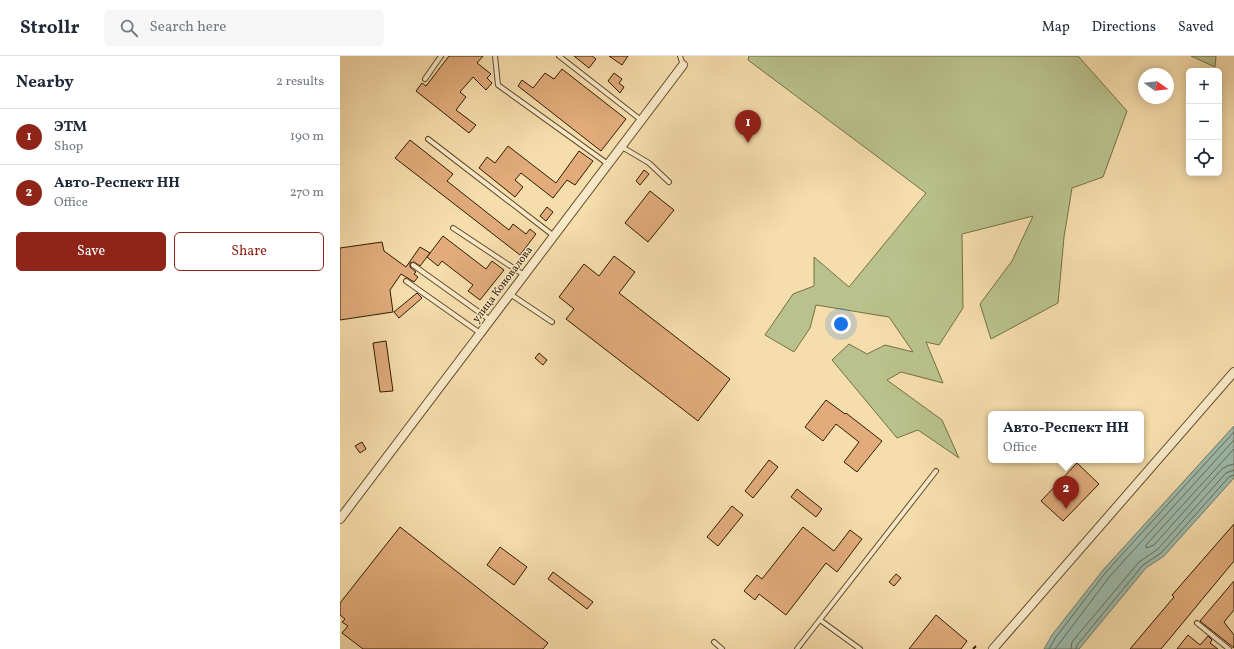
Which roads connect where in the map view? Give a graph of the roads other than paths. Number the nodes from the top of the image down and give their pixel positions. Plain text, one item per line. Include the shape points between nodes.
1 (441, 56) edge
2 (495, 56) edge
3 (559, 56) edge
4 (680, 56) edge
5 (683, 64) joint
6 (425, 79) dead end
7 (641, 120) junction
8 (428, 139) dead end
9 (621, 147) junction
10 (608, 164) junction
11 (669, 182) dead end
12 (453, 228) dead end
13 (554, 236) junction
14 (413, 265) dead end
15 (524, 275) junction
16 (406, 281) dead end
17 (510, 294) junction
18 (490, 320) junction
19 (552, 322) dead end
20 (480, 333) junction
21 (1234, 372) edge
22 (936, 471) dead end
23 (340, 518) edge
24 (820, 620) junction
25 (1197, 623) dead end
26 (714, 642) dead end
27 (722, 649) edge
28 (797, 649) edge
29 (860, 649) edge
30 (992, 649) edge
31 (1229, 649) edge

1 - 6 lane
2 - 10 lane via 498,84
3 - 7 lane
4 - 5 lane
5 - 7 street, улица Коновалова
7 - 9 street, улица Коновалова
8 - 13 lane
9 - 10 street, улица Коновалова
9 - 11 lane via 649,163
10 - 13 street, улица Коновалова
12 - 15 lane
13 - 15 street, улица Коновалова
14 - 18 lane
15 - 17 street, улица Коновалова
16 - 20 lane
17 - 18 street, улица Коновалова
17 - 19 lane
18 - 20 street, улица Коновалова
20 - 23 street, улица Коновалова
21 - 30 street
22 - 24 lane
24 - 28 lane
24 - 29 lane
25 - 31 lane
26 - 27 lane

